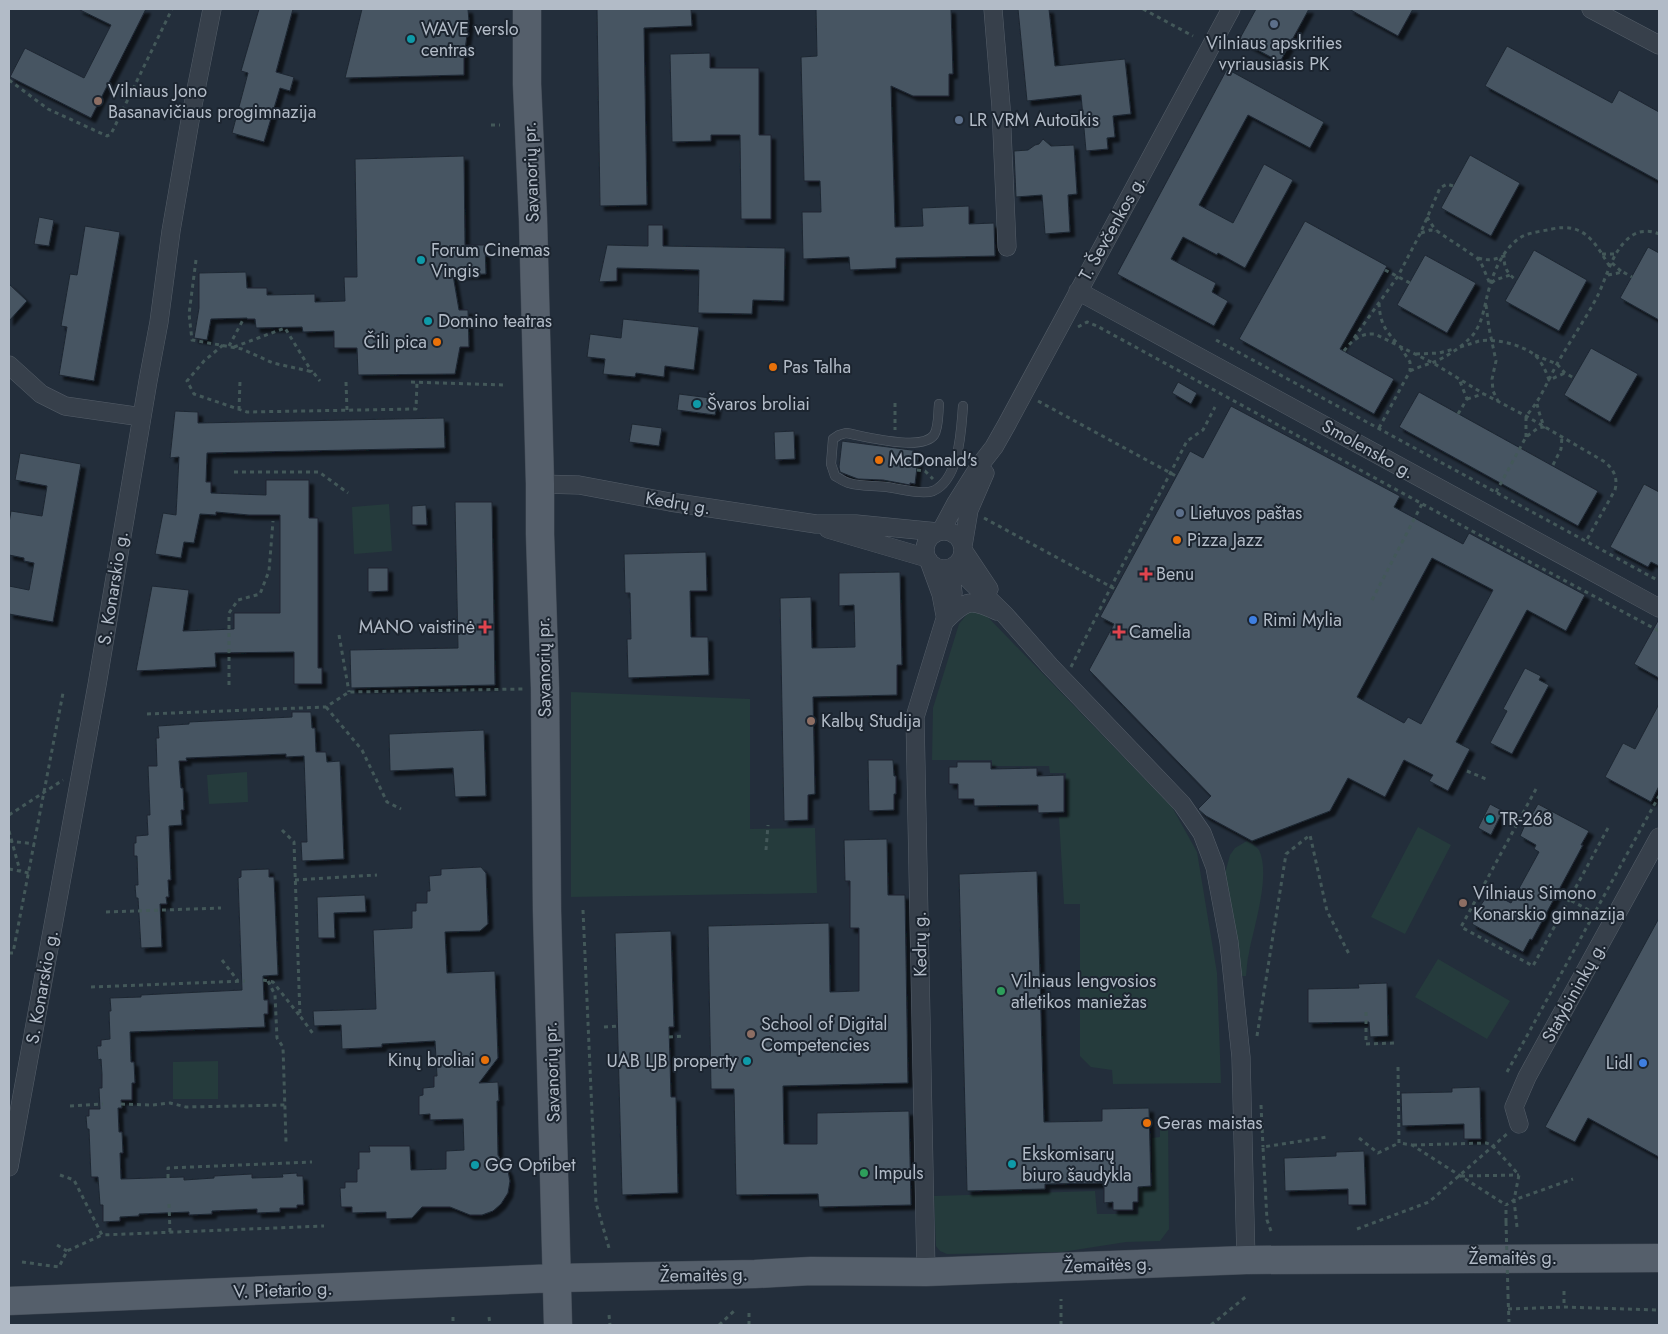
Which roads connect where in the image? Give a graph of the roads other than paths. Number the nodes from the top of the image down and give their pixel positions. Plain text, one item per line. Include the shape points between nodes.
1 (212, 9) edge
2 (527, 9) edge
3 (993, 9) edge
4 (1231, 9) edge
5 (1591, 9) edge
6 (1659, 45) edge
7 (1007, 247) dead end
8 (1078, 291) junction
9 (9, 364) edge
10 (939, 404) dead end
11 (963, 406) dead end
12 (142, 417) junction
13 (994, 448) junction
14 (540, 484) junction
15 (816, 524) junction
16 (939, 532) junction
17 (963, 548) junction
18 (928, 560) junction
19 (952, 567) junction
20 (1659, 608) edge
21 (1005, 615) junction
22 (946, 620) junction
23 (1659, 837) edge
24 (1519, 1124) road end
25 (9, 1167) edge
26 (1659, 1258) edge
27 (1246, 1260) junction
28 (926, 1272) junction
29 (558, 1278) junction
30 (9, 1301) edge
31 (558, 1325) edge

1 - 12 street, S. Konarskio g. via 171,231
2 - 14 main road, Savanorių pr.
3 - 7 street
4 - 8 street, T. Ševčenkos g.
5 - 6 street
8 - 13 street, T. Ševčenkos g.
8 - 20 street, Smolensko g.
9 - 12 street via 41,394 65,406
10 - 11 lane via 934,434 928,440 915,443 846,433 839,435 834,439 830,464 835,476 848,483 933,491 945,481 955,464
12 - 25 street, S. Konarskio g.
13 - 16 street, T. Ševčenkos g. via 980,464
13 - 17 street, T. Ševčenkos g. via 969,510
14 - 15 street, Kedrų g. via 579,484
14 - 29 main road, Savanorių pr. via 547,911
15 - 16 street, Kedrų g. via 856,524
15 - 18 street, Kedrų g.
16 - 17 street via 953,533
16 - 18 street via 930,537 926,545
17 - 19 street via 961,558
17 - 21 street
18 - 19 street via 940,568
18 - 22 street, Kedrų g. via 941,594
19 - 21 street
19 - 22 street, Kedrų g. via 953,593
21 - 22 street via 972,603 960,606
21 - 27 street via 1182,804 1202,833 1215,867 1229,942 1242,1057
22 - 28 street, Kedrų g. via 915,717
23 - 24 street, Statybininkų g. via 1527,1078 1514,1107
26 - 27 main road, Žemaitės g.
27 - 28 main road, Žemaitės g.
28 - 29 main road, Žemaitės g. via 811,1271
29 - 30 main road, V. Pietario g.
29 - 31 main road, Savanorių pr.

